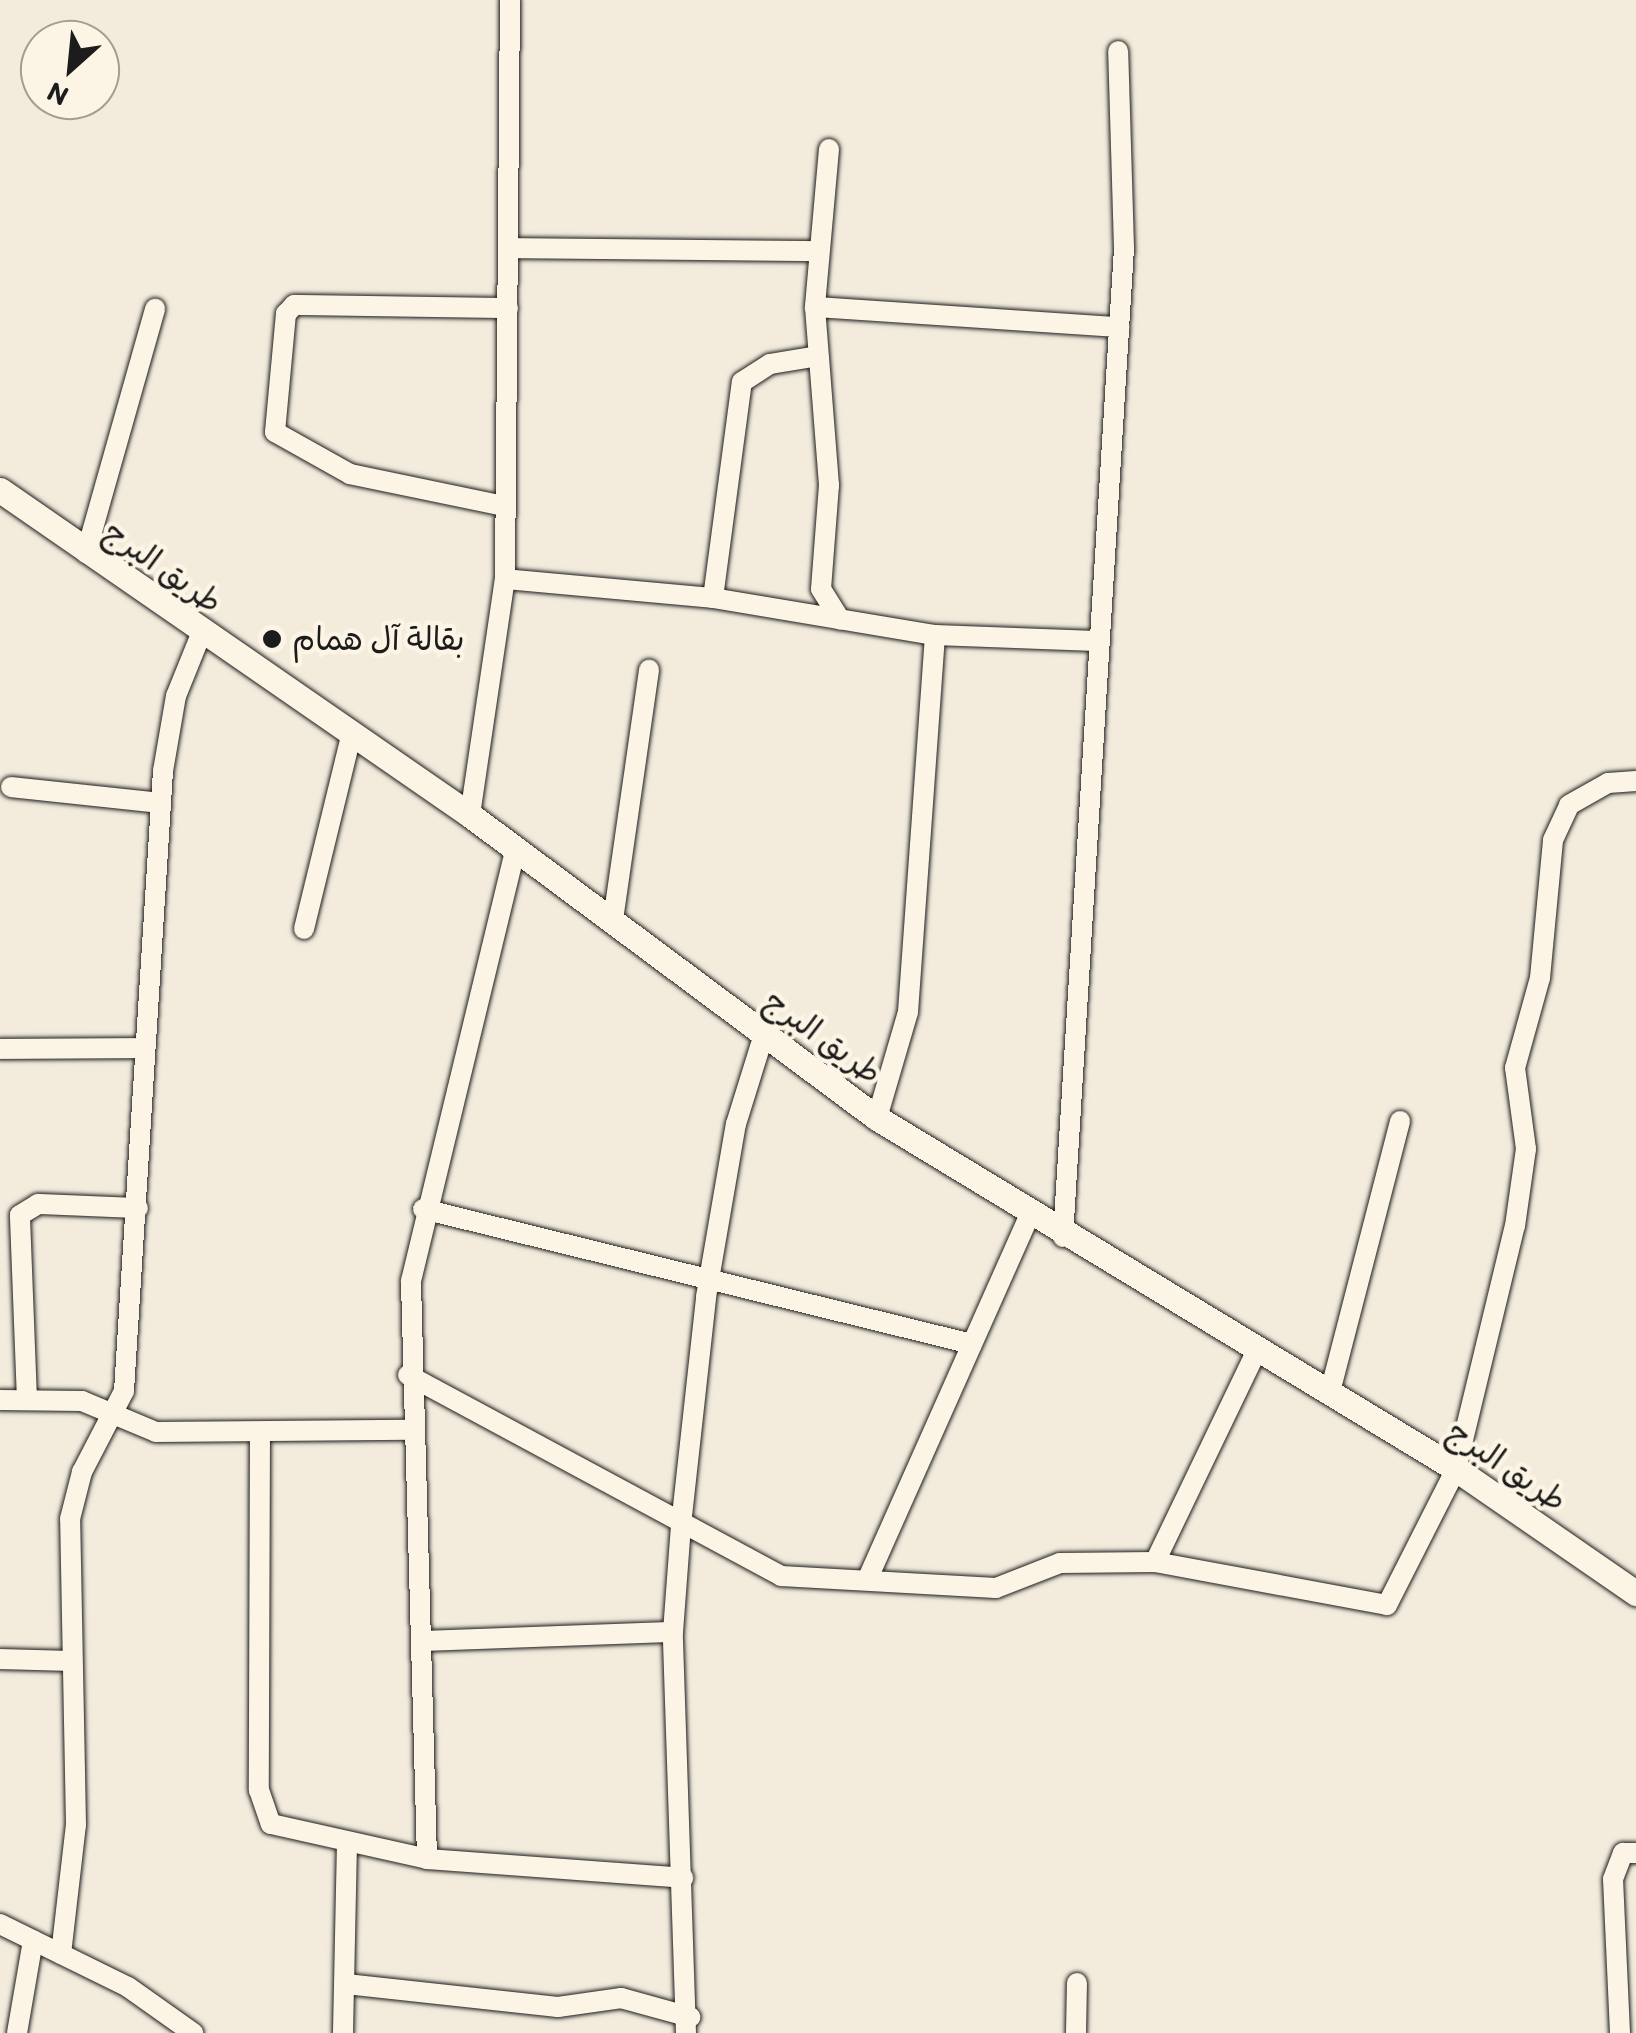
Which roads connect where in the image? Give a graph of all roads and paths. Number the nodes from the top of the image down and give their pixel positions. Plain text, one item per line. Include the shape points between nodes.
1 (510, 0) edge
2 (1118, 51) dead end
3 (829, 149) dead end
4 (510, 248) junction
5 (818, 250) junction
6 (815, 307) junction
7 (508, 308) junction
8 (155, 309) dead end
9 (1119, 327) junction
10 (818, 356) junction
11 (0, 490) edge
12 (504, 506) junction
13 (86, 553) junction
14 (505, 580) junction
15 (713, 598) junction
16 (840, 620) junction
17 (201, 634) junction
18 (935, 636) junction
19 (1096, 642) junction
20 (649, 670) dead end
21 (352, 732) junction
22 (1636, 781) edge
23 (12, 787) dead end
24 (160, 802) junction
25 (470, 815) junction
26 (516, 848) junction
27 (613, 920) junction
28 (304, 929) dead end
29 (764, 1034) junction
30 (0, 1048) edge
31 (143, 1048) junction
32 (877, 1118) junction
33 (1400, 1121) dead end
34 (138, 1208) junction
35 (423, 1208) junction
36 (1029, 1217) junction
37 (1062, 1237) junction
38 (710, 1273) junction
39 (972, 1344) junction
40 (1256, 1352) junction
41 (408, 1376) junction
42 (1330, 1392) junction
43 (0, 1400) edge
44 (27, 1400) junction
45 (115, 1414) junction
46 (410, 1430) junction
47 (260, 1432) junction
48 (1456, 1469) junction
49 (682, 1525) junction
50 (1155, 1562) junction
51 (868, 1578) junction
52 (1636, 1592) edge
53 (673, 1632) junction
54 (426, 1641) junction
55 (0, 1660) edge
56 (71, 1661) junction
57 (347, 1847) junction
58 (1636, 1853) edge
59 (426, 1859) junction
60 (683, 1878) junction
61 (0, 1924) edge
62 (32, 1940) junction
63 (61, 1954) junction
64 (346, 1984) junction
65 (1077, 1984) dead end
66 (688, 2025) edge
67 (17, 2033) edge
68 (193, 2033) edge
69 (343, 2033) edge
70 (1076, 2033) edge
71 (1620, 2033) edge

1 - 4 street
2 - 9 street
3 - 5 street
4 - 5 street
4 - 7 street
5 - 6 street
6 - 9 street
6 - 10 street
7 - 12 street
7 - 12 street via 294,304 286,314 275,432 350,474
8 - 13 street
9 - 19 street
10 - 15 street via 770,364 742,382
10 - 16 street via 828,485 821,590
11 - 13 street, طريق البرج
12 - 14 street
13 - 17 street, طريق البرج
14 - 15 street
14 - 25 street
15 - 16 street
16 - 18 street
17 - 21 street, طريق البرج
17 - 24 street via 176,696
18 - 19 street
18 - 32 street via 908,1012
19 - 37 street
20 - 27 street
21 - 25 street, طريق البرج
21 - 28 street
22 - 48 street via 1608,783 1570,805 1553,840 1540,978 1515,1068 1526,1150 1518,1207
23 - 24 street
24 - 31 street
25 - 26 street, طريق البرج
26 - 27 street, طريق البرج
26 - 35 street
27 - 29 street, طريق البرج
29 - 32 street, طريق البرج
29 - 38 street via 736,1124
30 - 31 street
31 - 34 street
32 - 36 street, طريق البرج
33 - 42 street
34 - 44 street via 38,1204 20,1215
34 - 45 street
35 - 38 street
35 - 41 street
36 - 37 street, طريق البرج
36 - 39 street
37 - 40 street, طريق البرج
38 - 39 street
38 - 49 street
39 - 51 street
40 - 42 street, طريق البرج
40 - 50 street
41 - 46 street
41 - 49 street
42 - 48 street, طريق البرج
43 - 44 street
44 - 45 street via 82,1401
45 - 47 street via 156,1432
45 - 56 street via 82,1472 70,1519
46 - 47 street
46 - 54 street
47 - 57 street via 263,1810 284,1830
48 - 50 street via 1387,1605
48 - 52 street, طريق البرج
49 - 51 street via 763,1572
49 - 53 street
50 - 51 street via 1060,1563 996,1588
53 - 54 street
53 - 60 street
54 - 59 street
55 - 56 street
56 - 63 street via 76,1826
57 - 59 street
57 - 64 street
58 - 71 street via 1623,1853 1613,1879
59 - 60 street
60 - 66 street
61 - 62 street
62 - 63 street
62 - 67 street
63 - 68 street
64 - 66 street via 558,2007 621,1998
64 - 69 street
65 - 70 street

